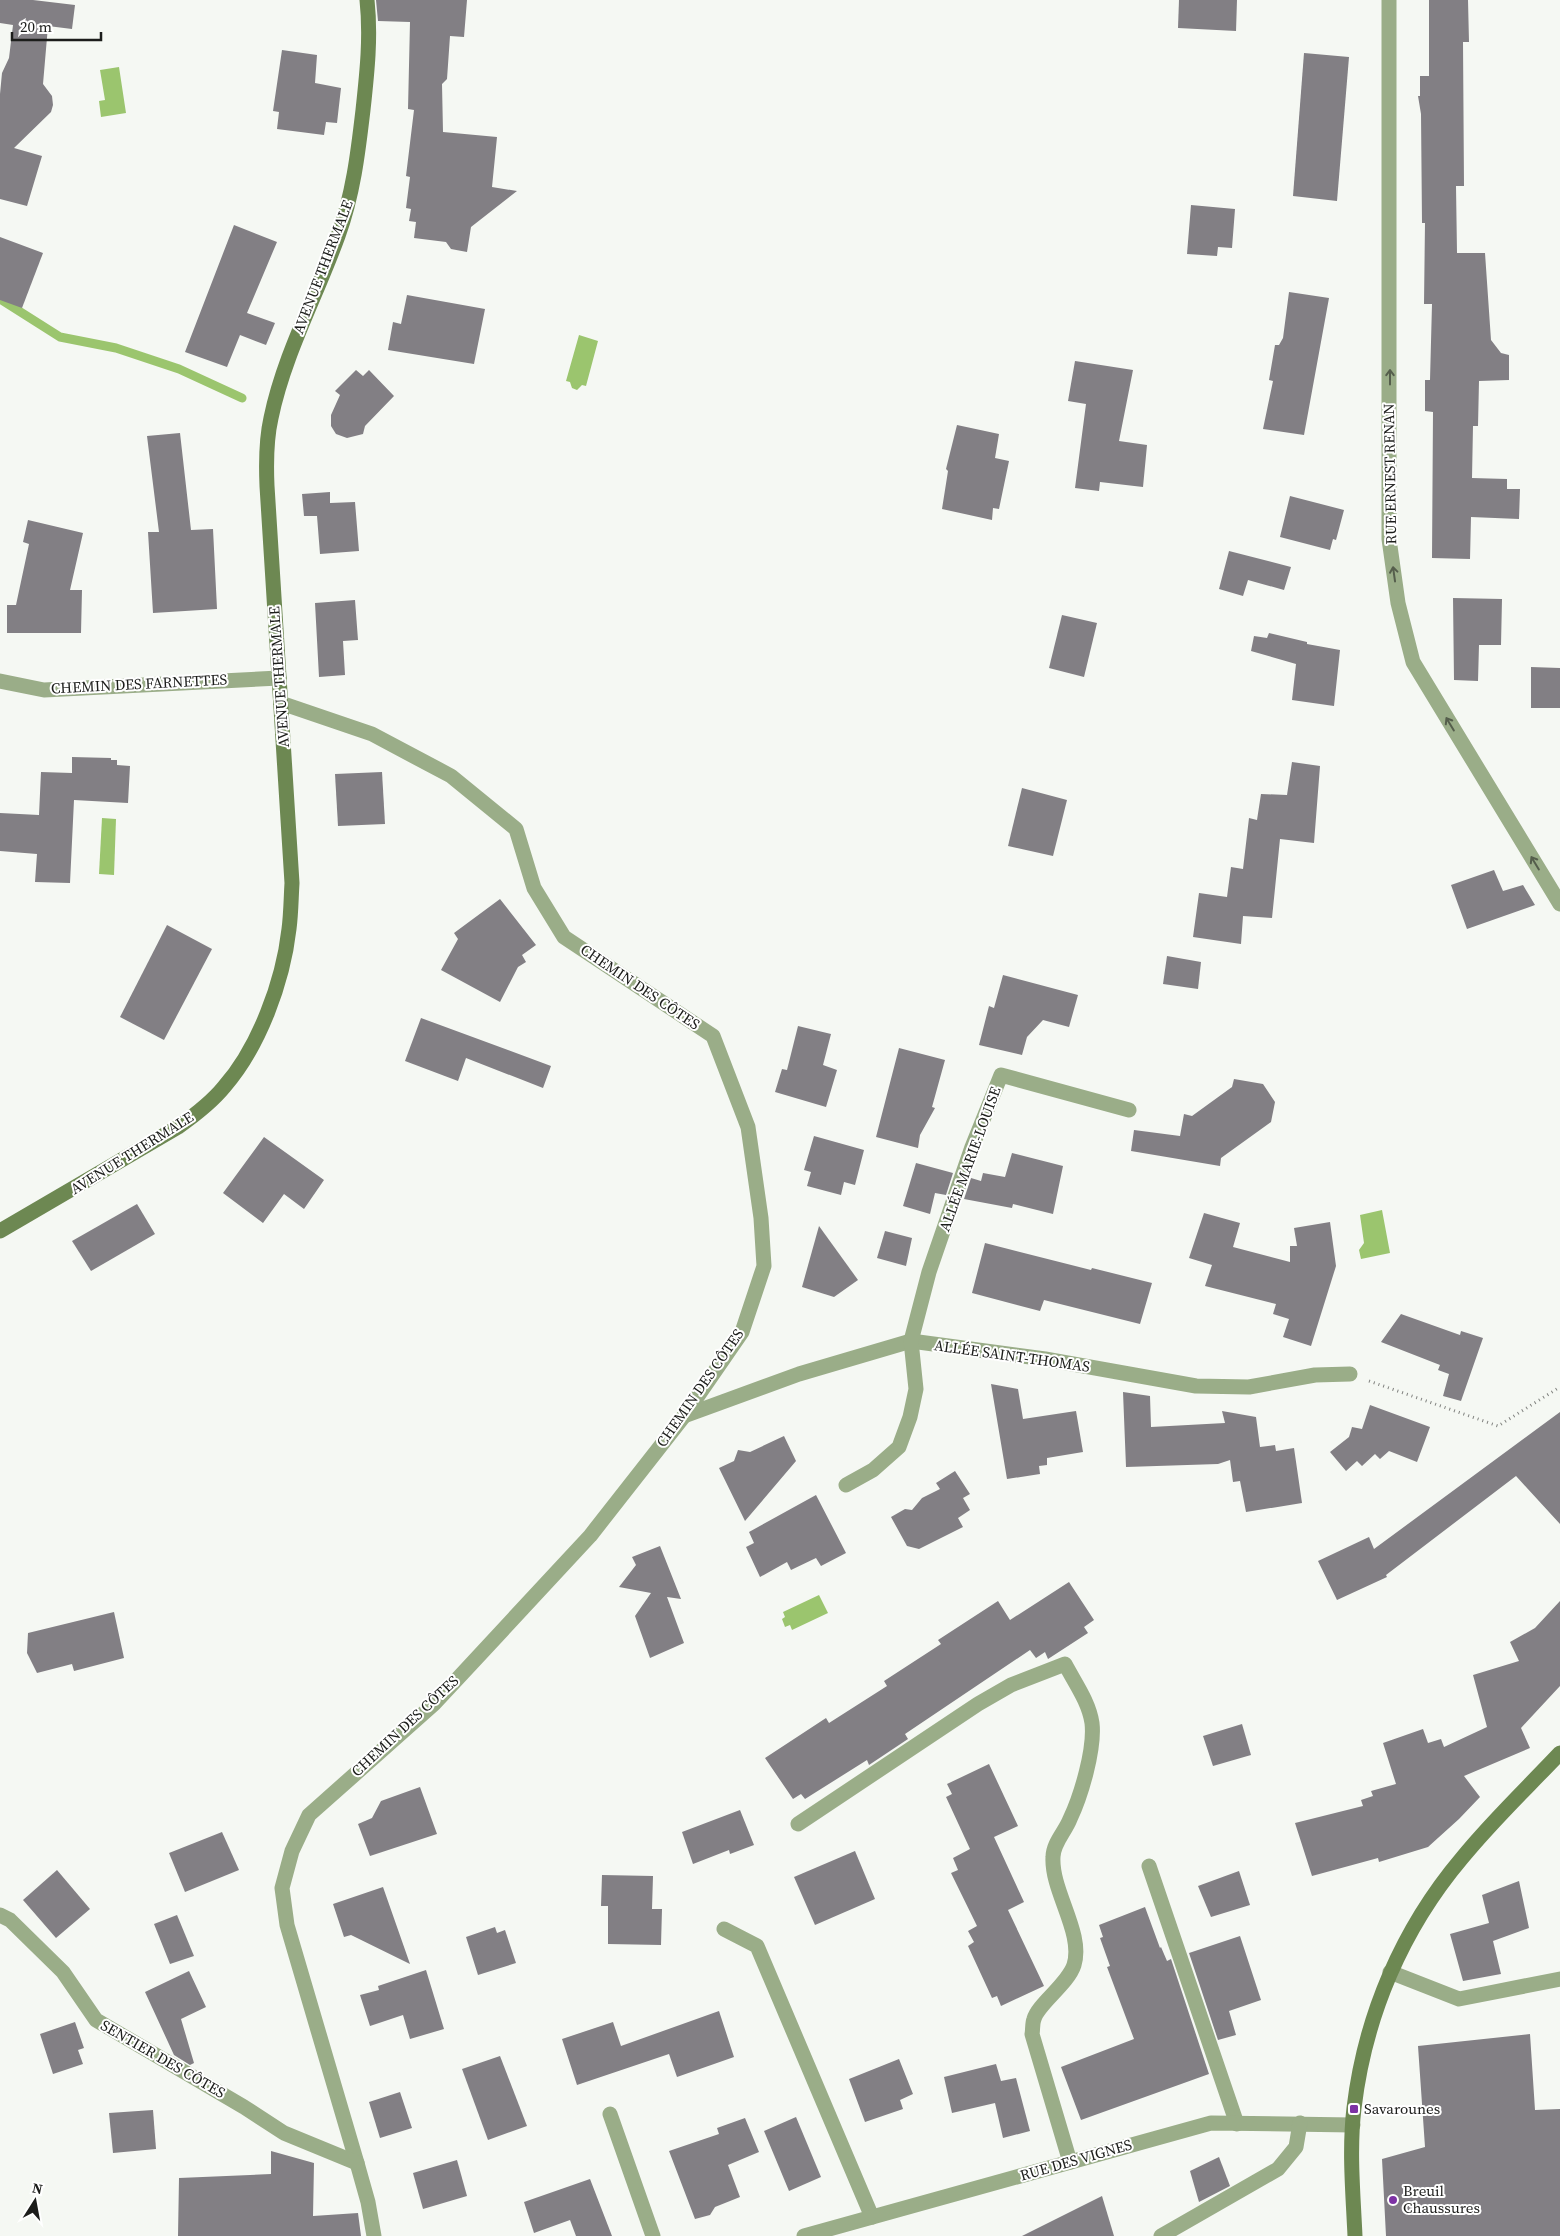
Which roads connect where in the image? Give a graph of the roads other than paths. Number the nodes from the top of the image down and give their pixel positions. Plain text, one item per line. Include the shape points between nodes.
1 (367, 0) edge
2 (1389, 0) edge
3 (279, 678) junction
4 (0, 680) edge
5 (281, 703) junction
6 (1560, 904) edge
7 (1129, 1110) dead end
8 (0, 1231) edge
9 (911, 1341) junction
10 (1350, 1374) road end
11 (684, 1416) junction
12 (846, 1486) dead end
13 (1560, 1753) edge
14 (798, 1824) dead end
15 (1149, 1866) dead end
16 (0, 1915) edge
17 (724, 1928) dead end
18 (1390, 1972) junction
19 (1560, 1979) edge
20 (610, 2114) dead end
21 (1300, 2123) junction
22 (1237, 2124) junction
23 (1353, 2125) junction
24 (1070, 2162) junction
25 (357, 2163) junction
26 (872, 2217) junction
27 (374, 2236) edge
28 (653, 2236) edge
29 (804, 2236) edge
30 (1161, 2236) edge
31 (1355, 2236) edge

1 - 3 main road, AVENUE THERMALE via 366,81 348,208 293,345 268,432 266,486
6 -> 2 street, RUE ERNEST RENAN via 1413,662 1398,603 1389,539
3 - 4 street, CHEMIN DES FARNETTES via 44,690
3 - 5 main road, AVENUE THERMALE
5 - 8 main road, AVENUE THERMALE via 292,884 289,930 276,986 253,1046 225,1087 178,1127
5 - 11 street, CHEMIN DES CÔTES via 372,734 451,776 516,829 534,888 564,937 713,1036 748,1127 761,1218 764,1266 742,1332
7 - 9 street, ALLÉE MARIE-LOUISE via 1001,1075 972,1147 929,1272
9 - 10 street, ALLÉE SAINT-THOMAS via 1045,1359 1196,1386 1249,1387 1316,1374
9 - 11 street, ALLÉE SAINT-THOMAS via 799,1374
9 - 12 street via 916,1389 899,1447 873,1470
11 - 25 street, CHEMIN DES CÔTES via 590,1536 434,1704 309,1814 292,1850 282,1888 287,1925
13 - 18 main road via 1461,1858 1432,1898
14 - 24 street via 986,1699 1011,1685 1065,1664 1084,1698 1092,1724 1084,1784 1053,1857 1058,1886 1075,1940 1075,1963 1069,1976 1034,2018 1032,2034
15 - 22 street
16 - 25 street, SENTIER DES CÔTES via 10,1920 63,1972 96,2020 284,2134
17 - 26 street via 758,1946
18 - 19 street via 1459,1999
18 - 23 main road via 1366,2043
20 - 28 street
21 - 22 street, RUE DES VIGNES
21 - 23 street, RUE DES VIGNES
21 - 30 street via 1296,2147 1278,2169
22 - 24 street, RUE DES VIGNES via 1211,2123
23 - 31 main road via 1351,2162
24 - 26 street, RUE DES VIGNES
25 - 27 street, CHEMIN DES CÔTES
26 - 29 street, RUE DES VIGNES

